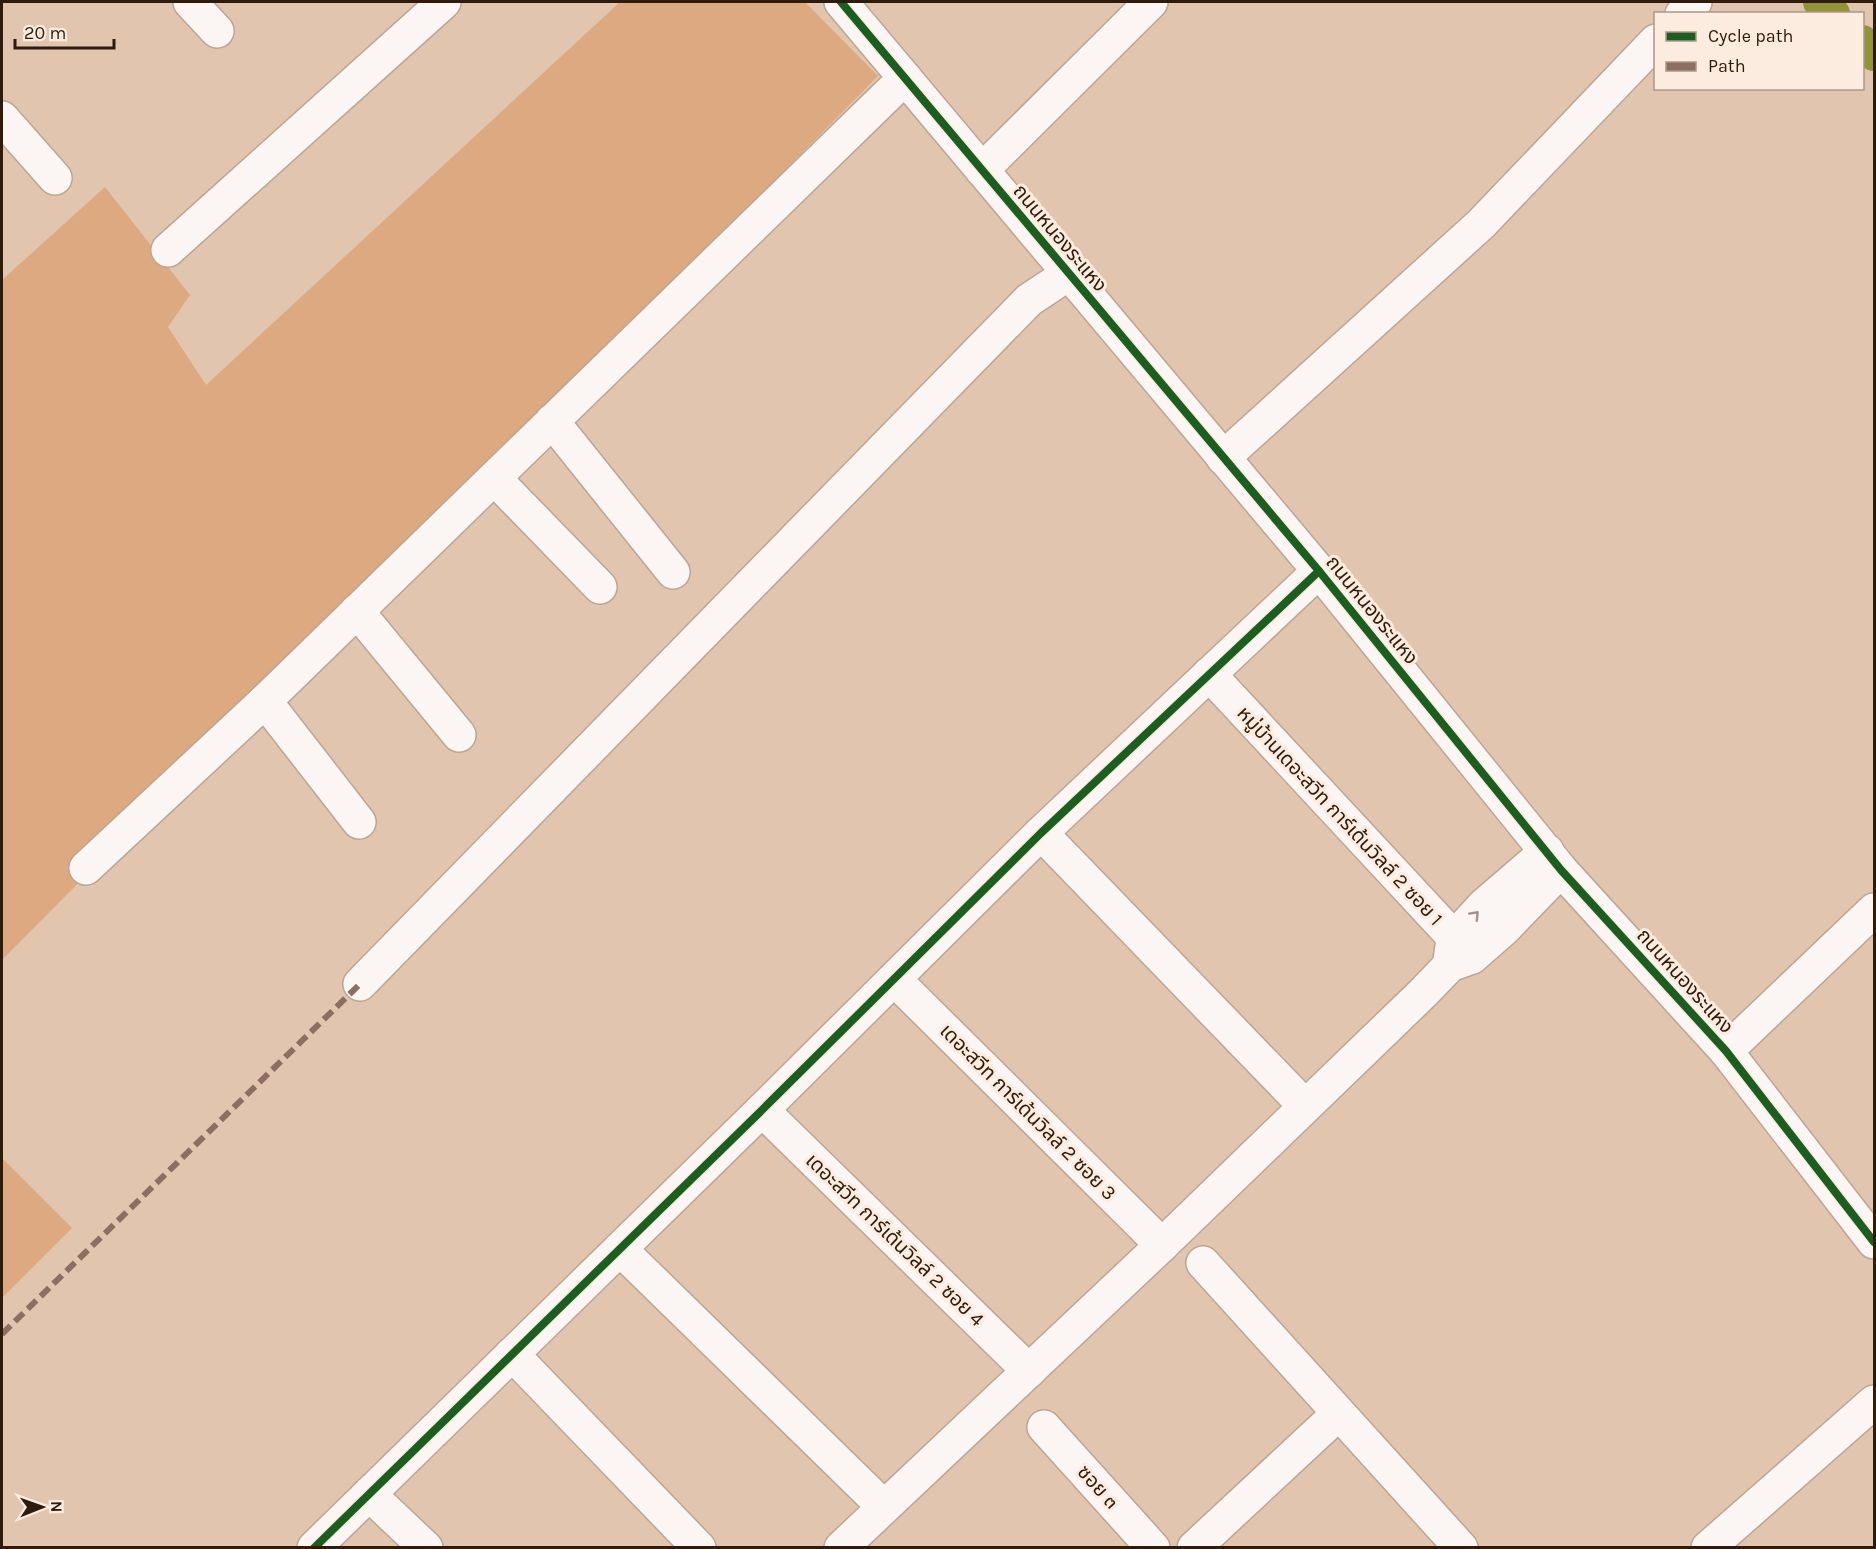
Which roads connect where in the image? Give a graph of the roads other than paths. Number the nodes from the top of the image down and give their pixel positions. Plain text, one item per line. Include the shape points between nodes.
1 (190, 2) edge
2 (444, 2) edge
3 (841, 2) edge
4 (1151, 2) edge
5 (217, 31) dead end
6 (1654, 43) edge
7 (905, 78) junction
8 (2, 118) edge
9 (982, 170) junction
10 (55, 178) dead end
11 (168, 250) dead end
12 (1068, 274) junction
13 (552, 421) junction
14 (1223, 458) junction
15 (494, 478) junction
16 (1319, 571) junction
17 (673, 572) dead end
18 (600, 587) dead end
19 (357, 611) junction
20 (1209, 674) junction
21 (265, 701) junction
22 (459, 735) dead end
23 (359, 822) dead end
24 (1041, 833) junction
25 (1554, 860) junction
26 (86, 868) dead end
27 (1875, 910) edge
28 (1458, 954) junction
29 (894, 979) junction
30 (360, 984) dead end
31 (1726, 1051) junction
32 (1305, 1106) junction
33 (762, 1110) junction
34 (1875, 1242) edge
35 (1162, 1245) junction
36 (620, 1249) junction
37 (1203, 1263) dead end
38 (512, 1354) junction
39 (1029, 1371) junction
40 (1875, 1402) edge
41 (1338, 1414) junction
42 (1044, 1426) dead end
43 (369, 1494) junction
44 (884, 1507) junction
45 (314, 1548) edge
46 (426, 1548) edge
47 (699, 1548) edge
48 (841, 1548) edge
49 (1153, 1548) edge
50 (1194, 1548) edge
51 (1461, 1548) edge
52 (1708, 1548) edge

1 - 5 street
2 - 11 street
3 - 7 street, ถนนหนองระแหง
4 - 9 street
6 - 14 street via 1481,224
7 - 9 street, ถนนหนองระแหง
7 - 13 street
8 - 10 street
9 - 12 street, ถนนหนองระแหง
12 - 14 street, ถนนหนองระแหง
12 - 30 street via 1029,300
13 - 15 street
13 - 17 street
14 - 16 street, ถนนหนองระแหง
15 - 18 street
15 - 19 street
16 - 20 street
16 - 25 street, ถนนหนองระแหง
19 - 21 street
19 - 22 street
20 - 24 street
20 - 28 street, หมู่บ้านเดอะสวีท การ์เด้นวิลล์ 2 ซอย 1
21 - 23 street
21 - 26 street
24 - 29 street
24 - 32 street
25 - 28 street via 1504,929
25 - 31 street, ถนนหนองระแหง
27 - 31 street
28 - 32 street
29 - 33 street
29 - 35 street, เดอะสวีท การ์เด้นวิลล์ 2 ซอย 3
31 - 34 street, ถนนหนองระแหง
32 - 35 street
33 - 36 street
33 - 39 street, เดอะสวีท การ์เด้นวิลล์ 2 ซอย 4
35 - 39 street
36 - 38 street
36 - 44 street
37 - 41 street
38 - 43 street
38 - 47 street
39 - 44 street
40 - 52 street
41 - 50 street
41 - 51 street
42 - 49 street, ซอย ๓
43 - 45 street
43 - 46 street
44 - 48 street

